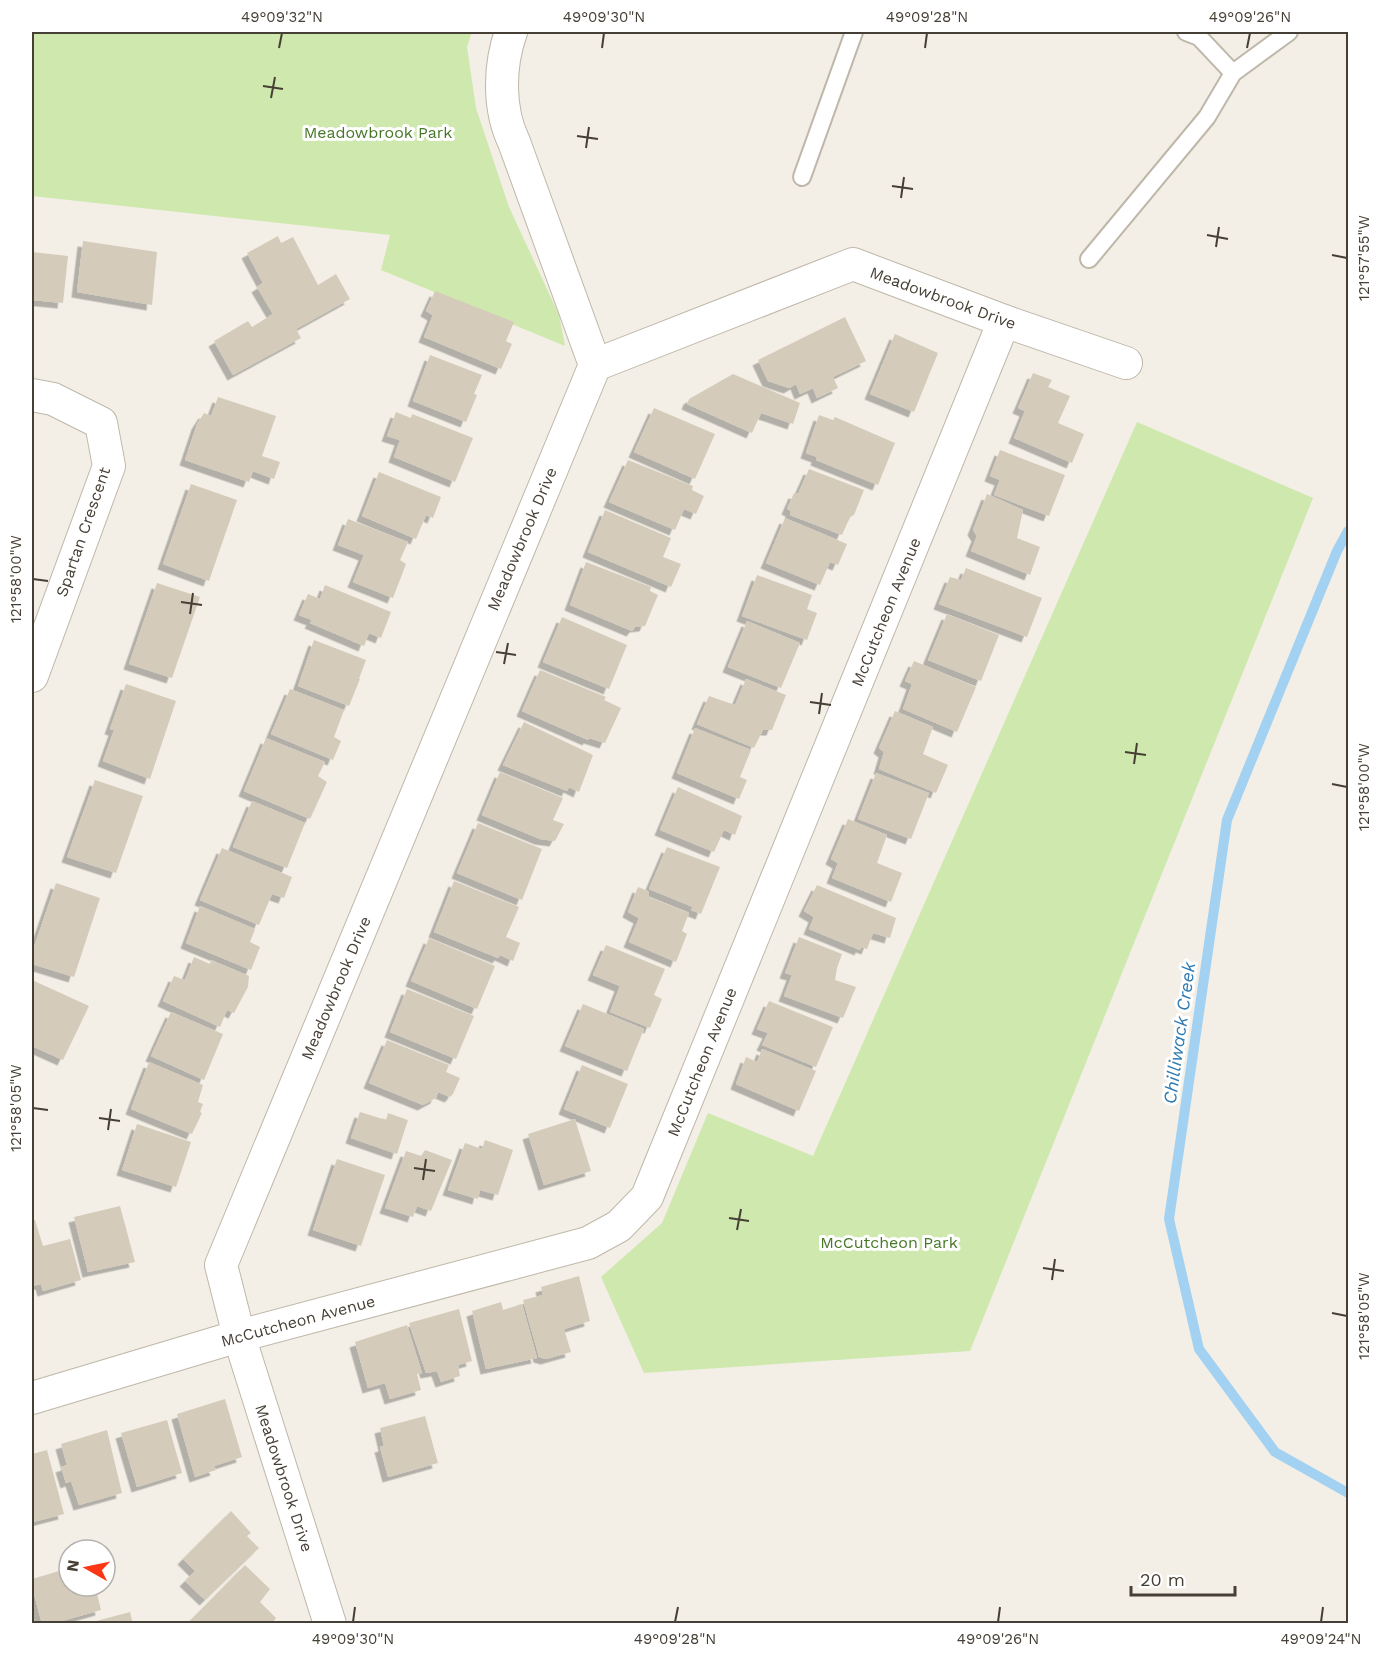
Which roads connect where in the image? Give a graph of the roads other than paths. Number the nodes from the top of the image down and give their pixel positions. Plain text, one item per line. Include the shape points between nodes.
1 (511, 32) edge
2 (854, 32) edge
3 (1186, 32) edge
4 (1289, 32) edge
5 (1233, 73) junction
6 (802, 177) dead end
7 (1089, 259) dead end
8 (1004, 321) junction
9 (1126, 363) dead end
10 (595, 365) junction
11 (32, 395) edge
12 (32, 676) edge
13 (239, 1336) junction
14 (32, 1398) edge
15 (330, 1623) edge

1 - 10 street via 502,81 507,126
2 - 6 lane
3 - 5 lane via 1199,37
4 - 5 lane
5 - 7 lane via 1207,117
8 - 9 street, Meadowbrook Drive
8 - 10 street, Meadowbrook Drive via 853,264
8 - 13 street, McCutcheon Avenue via 647,1197 619,1226 588,1243
10 - 13 street, Meadowbrook Drive via 221,1265
11 - 12 street, Spartan Crescent via 53,399 101,423 110,466
13 - 14 street, McCutcheon Avenue
13 - 15 street, Meadowbrook Drive

